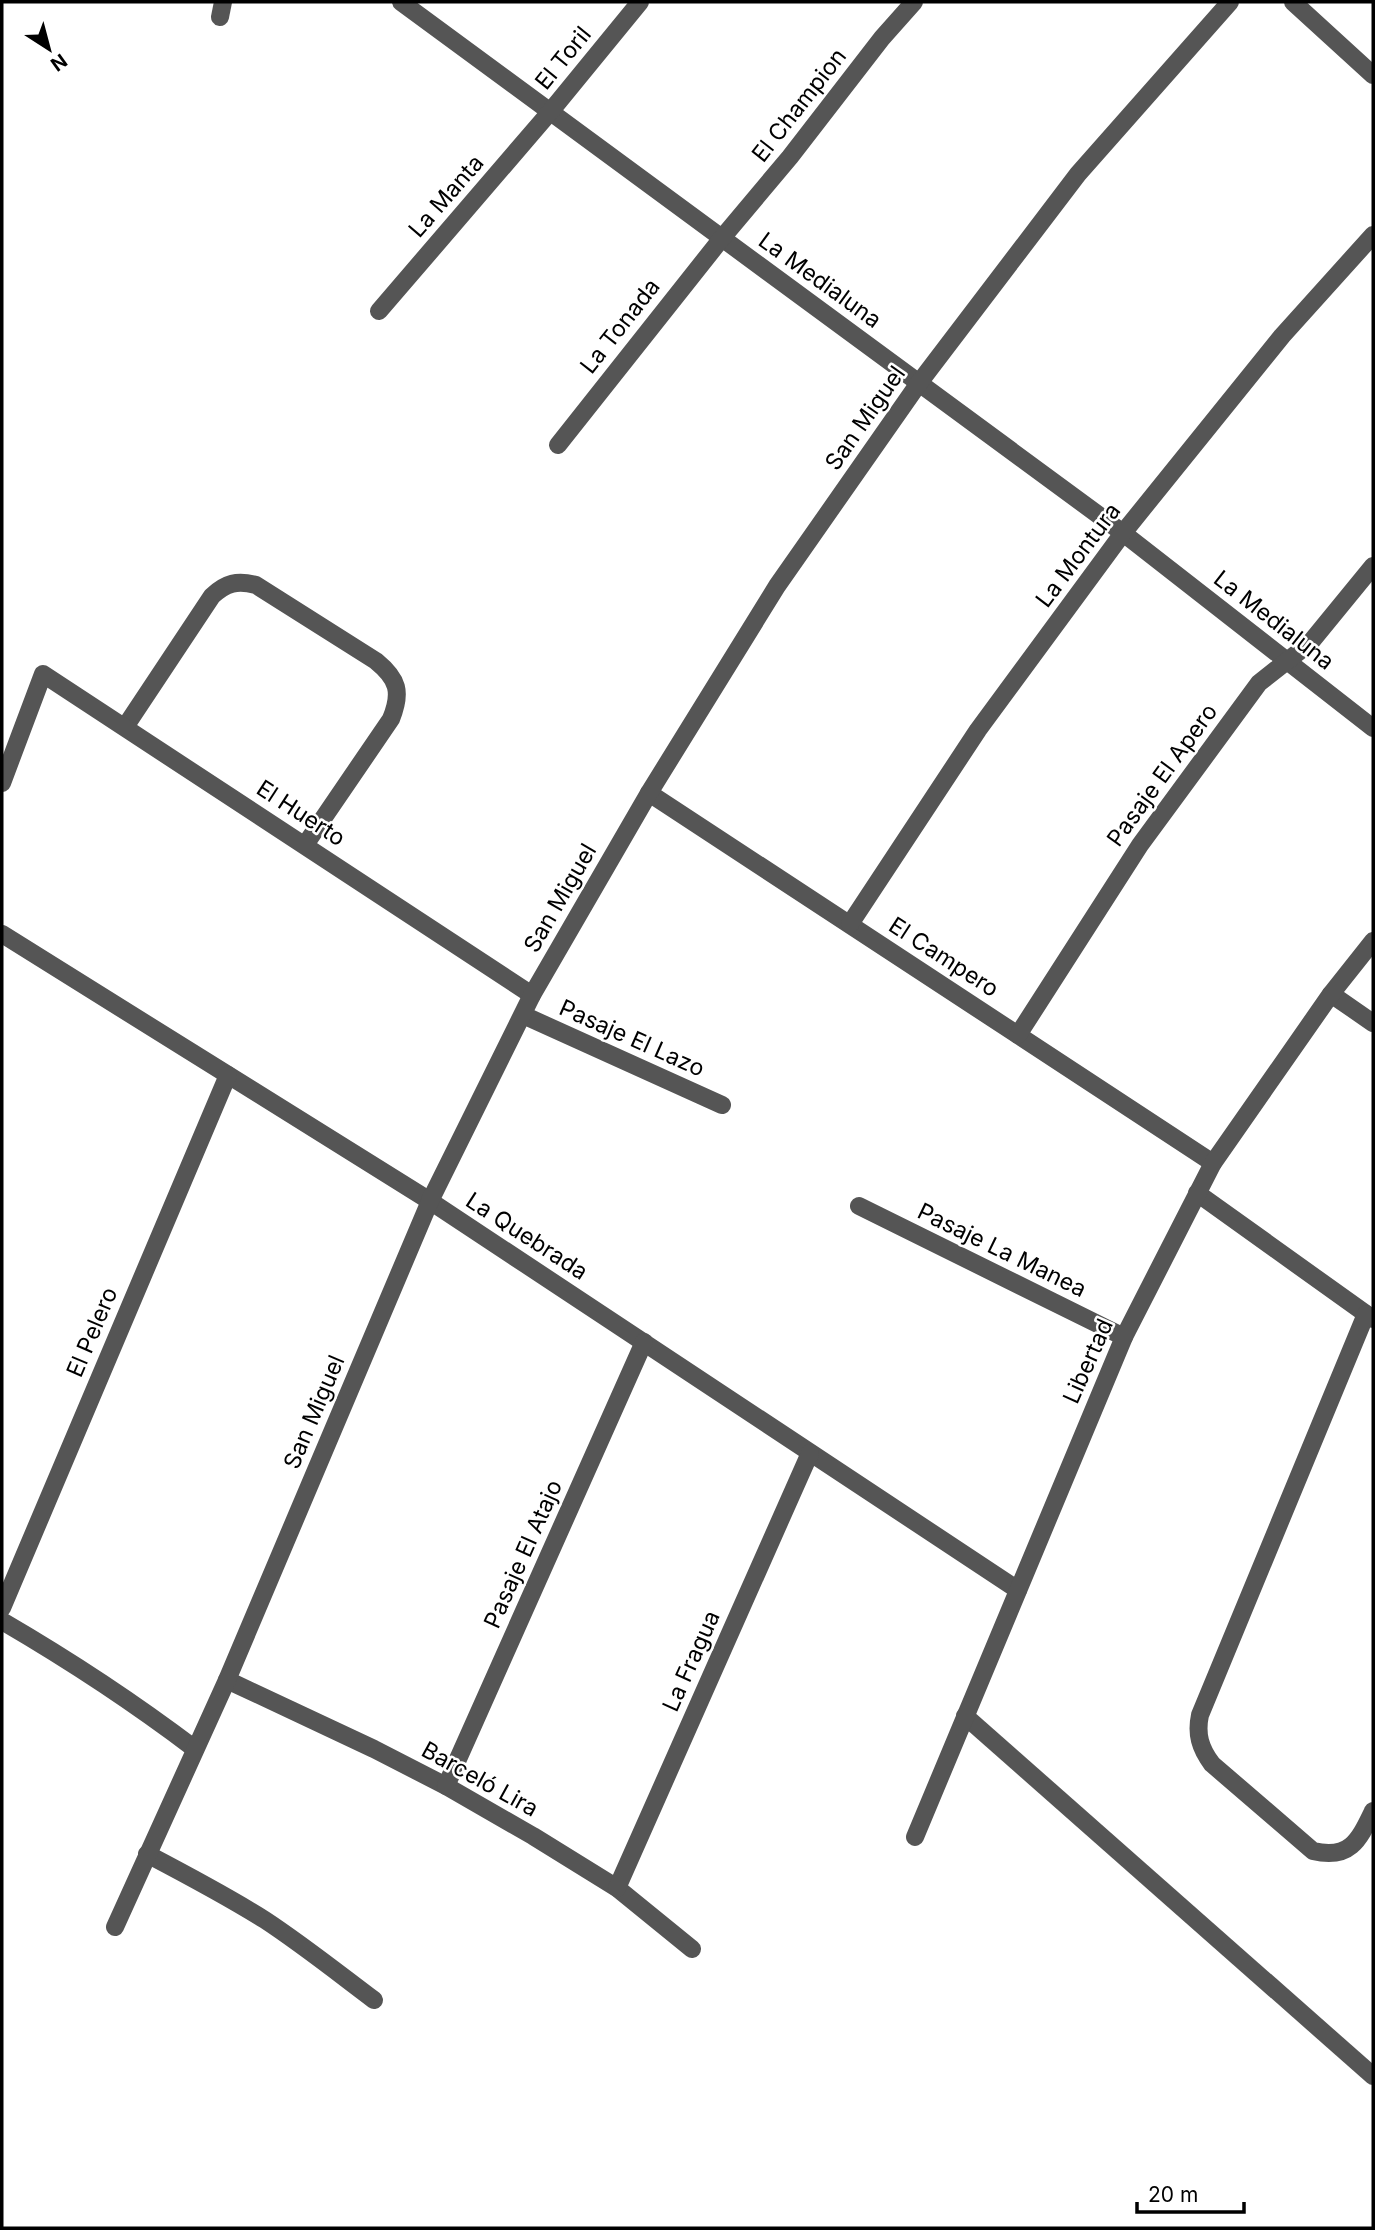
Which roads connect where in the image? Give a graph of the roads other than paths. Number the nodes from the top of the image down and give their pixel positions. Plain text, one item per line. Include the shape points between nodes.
1 (401, 2) edge
2 (640, 2) edge
3 (914, 2) edge
4 (1230, 2) edge
5 (1293, 2) edge
6 (1373, 75) edge
7 (550, 112) junction
8 (1373, 235) edge
9 (722, 238) junction
10 (379, 311) dead end
11 (919, 383) junction
12 (558, 445) dead end
13 (1123, 533) junction
14 (1373, 566) edge
15 (1288, 661) junction
16 (125, 727) junction
17 (1373, 728) edge
18 (2, 783) edge
19 (649, 793) junction
20 (305, 845) junction
21 (850, 925) junction
22 (2, 934) edge
23 (1373, 941) edge
24 (1331, 994) junction
25 (532, 995) junction
26 (523, 1015) junction
27 (1373, 1023) edge
28 (1018, 1035) junction
29 (228, 1075) junction
30 (722, 1105) dead end
31 (1213, 1163) junction
32 (1197, 1193) junction
33 (430, 1201) junction
34 (859, 1206) dead end
35 (1370, 1317) edge
36 (1124, 1337) junction
37 (644, 1342) junction
38 (810, 1452) junction
39 (1018, 1590) junction
40 (2, 1608) edge
41 (2, 1621) edge
42 (227, 1680) junction
43 (965, 1716) junction
44 (195, 1749) junction
45 (446, 1786) junction
46 (1373, 1811) edge
47 (915, 1837) dead end
48 (148, 1854) junction
49 (617, 1888) junction
50 (115, 1927) dead end
51 (692, 1949) dead end
52 (374, 2000) dead end
53 (1373, 2076) edge

1 - 7 street, La Medialuna
2 - 7 street, El Toril
3 - 9 street, El Champion
4 - 11 street, San Miguel via 1078,174
5 - 6 street
7 - 9 street, La Medialuna
7 - 10 street, La Manta
8 - 13 street, La Montura via 1282,336
9 - 11 street, La Medialuna
9 - 12 street, La Tonada
11 - 13 street, La Medialuna
11 - 19 street, San Miguel via 777,586
13 - 15 street, La Medialuna
13 - 21 street, La Montura via 978,730
14 - 15 street, Pasaje El Apero via 1310,643
15 - 17 street, La Medialuna
15 - 28 street, Pasaje El Apero via 1259,683 1140,845
16 - 18 street, El Huerto via 43,674
16 - 20 street, El Huerto
16 - 20 street via 212,596 234,582 256,586 376,661 390,672 397,687 397,704
19 - 21 street, El Campero
19 - 25 street, San Miguel
20 - 25 street, El Huerto
21 - 28 street, El Campero
22 - 29 street, La Quebrada
23 - 24 street, Libertad
24 - 27 street
24 - 31 street, Libertad
25 - 26 street, San Miguel
26 - 30 street, Pasaje El Lazo
26 - 33 street, San Miguel
28 - 31 street, El Campero
29 - 33 street, La Quebrada
29 - 40 street, El Pelero
31 - 32 street, Libertad
32 - 35 street
32 - 36 street, Libertad
33 - 37 street, La Quebrada
33 - 42 street, San Miguel
34 - 36 street, Pasaje La Manea
35 - 46 street via 1200,1715 1198,1738 1212,1763 1313,1851 1326,1854 1348,1849
36 - 39 street, Libertad
37 - 38 street, La Quebrada
37 - 45 street, Pasaje El Atajo
38 - 39 street, La Quebrada
38 - 49 street, La Fragua
39 - 43 street, Libertad
41 - 44 street via 132,1701
42 - 44 street, San Miguel
42 - 45 street, Barceló Lira
43 - 47 street, Libertad
43 - 53 street
44 - 48 street, San Miguel
45 - 49 street, Barceló Lira
48 - 50 street, San Miguel
48 - 52 street via 265,1920
49 - 51 street, Barceló Lira

